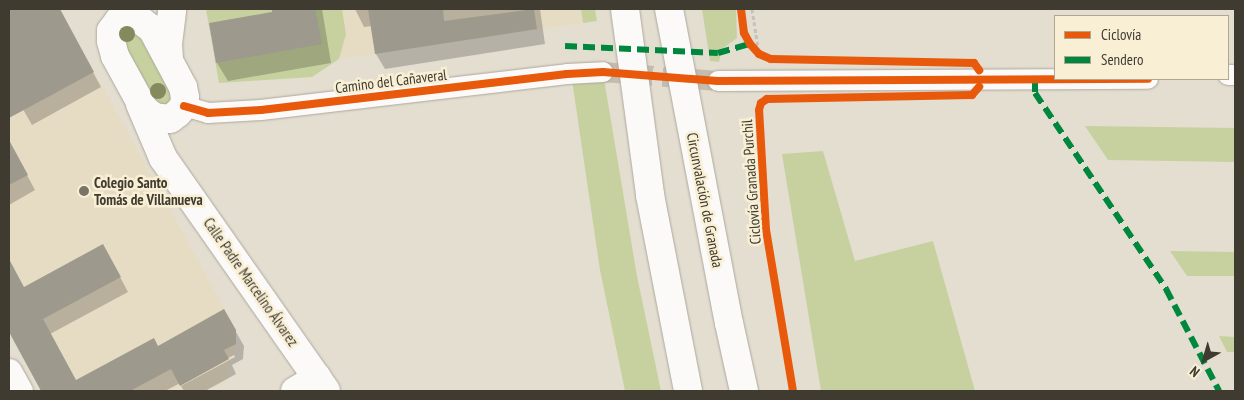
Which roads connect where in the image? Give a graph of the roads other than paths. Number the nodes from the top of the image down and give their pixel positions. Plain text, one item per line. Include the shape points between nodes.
1 (172, 9) edge
2 (625, 9) edge
3 (669, 9) edge
4 (688, 9) edge
5 (127, 13) edge
6 (678, 62) junction
7 (170, 63) junction
8 (603, 72) tunnel mouth
9 (1054, 79) edge
10 (718, 81) tunnel mouth
11 (140, 104) junction
12 (181, 109) junction
13 (176, 174) junction
14 (9, 371) edge
15 (313, 387) edge
16 (20, 391) edge
17 (688, 391) edge
18 (744, 391) edge

1 - 7 main road via 168,44
2 - 17 main road via 650,195
3 - 6 main road, Circunvalación de Granada
4 - 6 main road
5 - 7 main road via 152,29
5 - 11 main road, Calle Padre Marcelino Álvarez via 113,27 111,41 115,56
6 - 18 main road, Circunvalación de Granada
7 - 12 main road via 184,92
8 - 12 street, Camino del Cañaveral via 260,110 208,113
9 - 10 street
11 - 12 main road via 150,115 161,120 170,119
11 - 13 main road, Calle Padre Marcelino Álvarez via 160,153
12 - 13 main road, Calle Padre Marcelino Álvarez via 172,132
13 - 15 main road, Calle Padre Marcelino Álvarez
14 - 16 street

